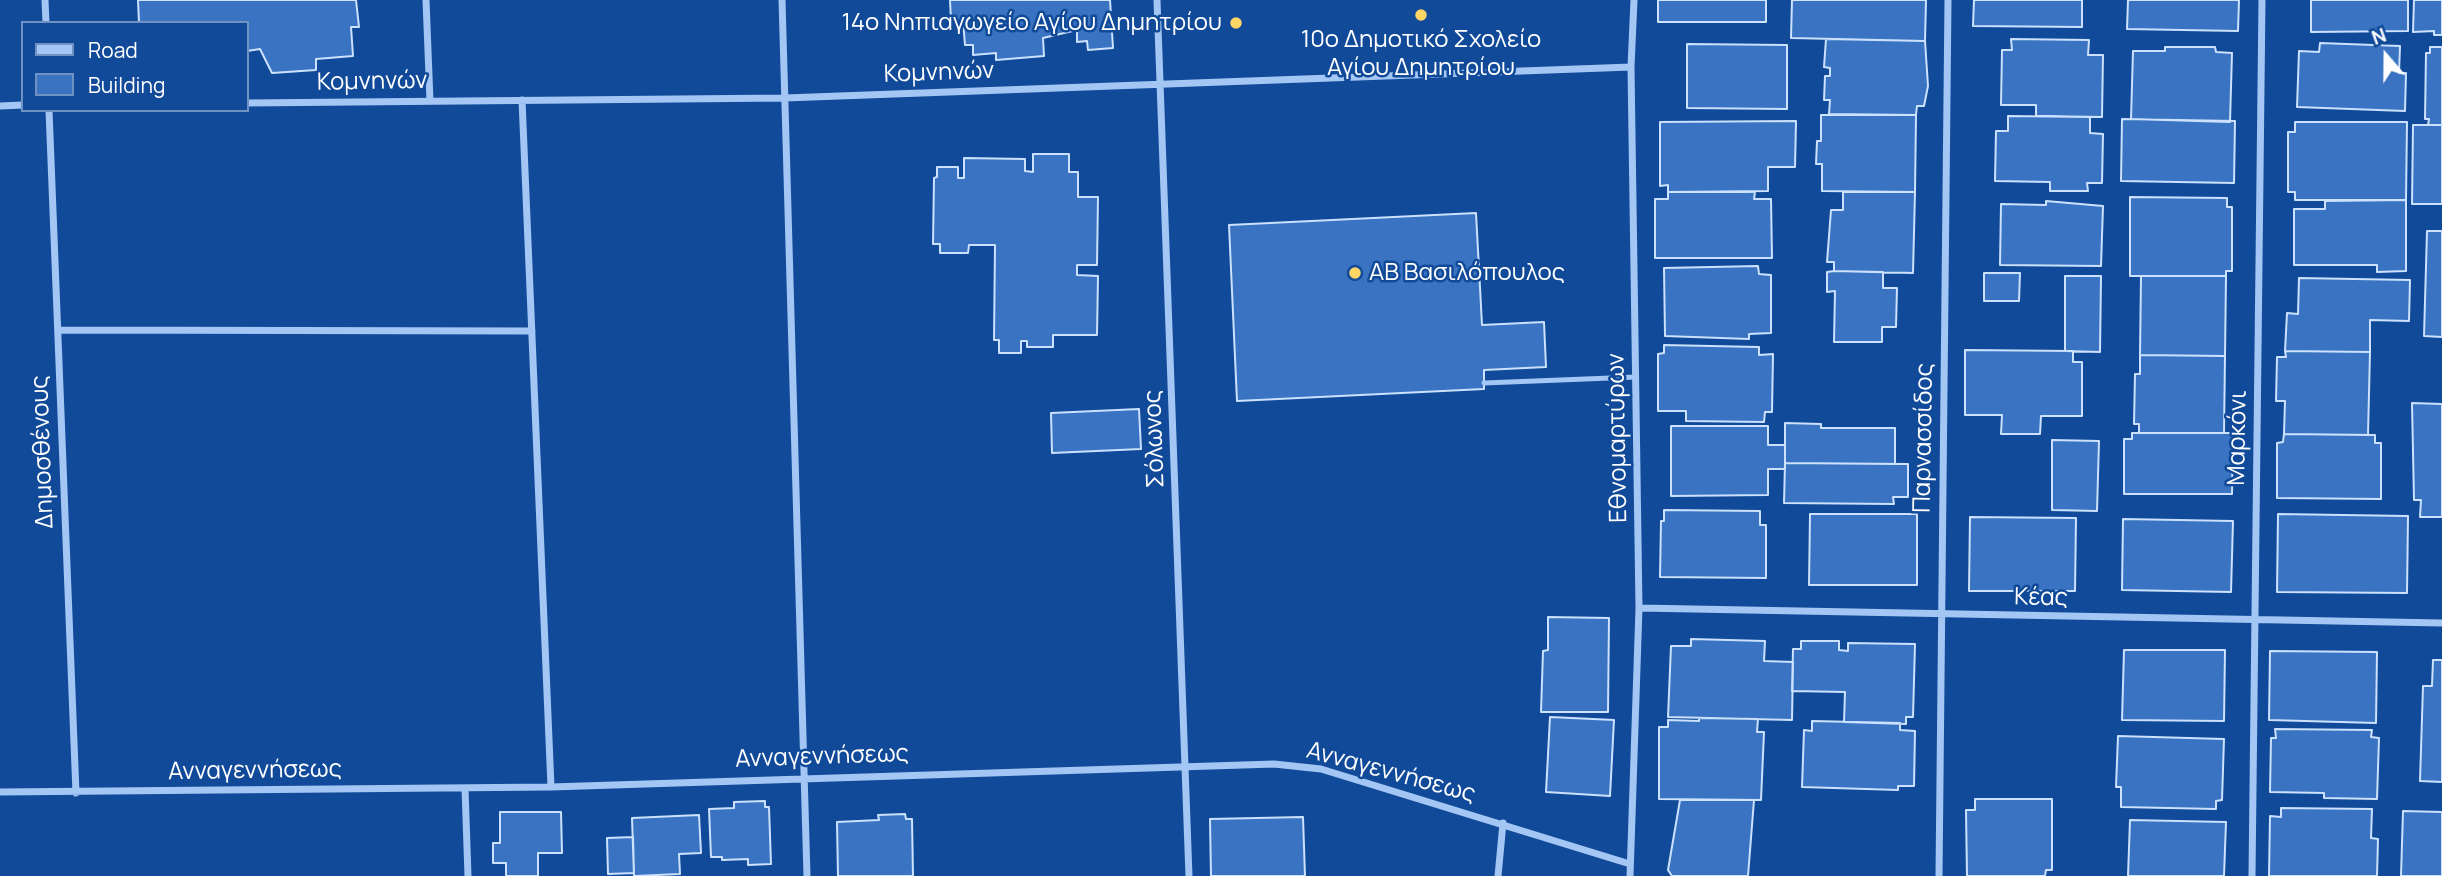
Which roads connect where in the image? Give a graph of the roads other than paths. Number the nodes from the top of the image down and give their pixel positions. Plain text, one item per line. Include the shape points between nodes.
1 (45, 0) edge
2 (426, 0) edge
3 (782, 0) edge
4 (1157, 0) edge
5 (1634, 0) edge
6 (1948, 0) edge
7 (2262, 0) edge
8 (46, 21) edge
9 (1631, 67) junction
10 (1161, 85) junction
11 (785, 98) junction
12 (522, 100) junction
13 (429, 101) junction
14 (248, 103) edge
15 (21, 105) edge
16 (0, 106) edge
17 (49, 112) edge
18 (58, 330) junction
19 (532, 331) junction
20 (1636, 377) junction
21 (1484, 383) dead end
22 (1639, 608) junction
23 (1942, 616) junction
24 (2255, 622) junction
25 (2442, 623) edge
26 (1184, 765) junction
27 (805, 777) junction
28 (551, 787) junction
29 (465, 788) junction
30 (0, 792) edge
31 (76, 793) junction
32 (1503, 823) junction
33 (1630, 864) junction
34 (468, 876) edge
35 (807, 876) edge
36 (1189, 876) edge
37 (1498, 876) edge
38 (1630, 876) edge
39 (1939, 876) edge
40 (2252, 876) edge

1 - 8 street
2 - 13 street
3 - 11 street
4 - 10 street, Σόλωνος
5 - 9 street, Εθνομαρτύρων
6 - 23 street, Παρνασσίδος
7 - 24 street, Μαρκόνι
9 - 10 street, Κομνηνών
9 - 20 street, Εθνομαρτύρων
10 - 11 street, Κομνηνών
10 - 26 street, Σόλωνος
11 - 12 street, Κομνηνών
11 - 27 street
12 - 13 street, Κομνηνών
12 - 19 street
13 - 14 street, Κομνηνών
15 - 16 street
17 - 18 street, Δημοσθένους
18 - 19 street
18 - 31 street, Δημοσθένους
19 - 28 street
20 - 21 lane
20 - 22 street, Εθνομαρτύρων
22 - 23 street, Κέας
22 - 33 street, Εθνομαρτύρων
23 - 24 street, Κέας
23 - 39 street, Παρνασσίδος
24 - 25 street, Κέας
24 - 40 street, Μαρκόνι
26 - 27 street, Ανναγεννήσεως
26 - 32 street, Ανναγεννήσεως via 1274,764 1321,769
26 - 36 street, Σόλωνος
27 - 28 street, Ανναγεννήσεως
27 - 35 street
28 - 29 street, Ανναγεννήσεως
29 - 31 street, Ανναγεννήσεως
29 - 34 street
30 - 31 street, Ανναγεννήσεως
32 - 33 street, Ανναγεννήσεως
32 - 37 street
33 - 38 street, Εθνομαρτύρων

